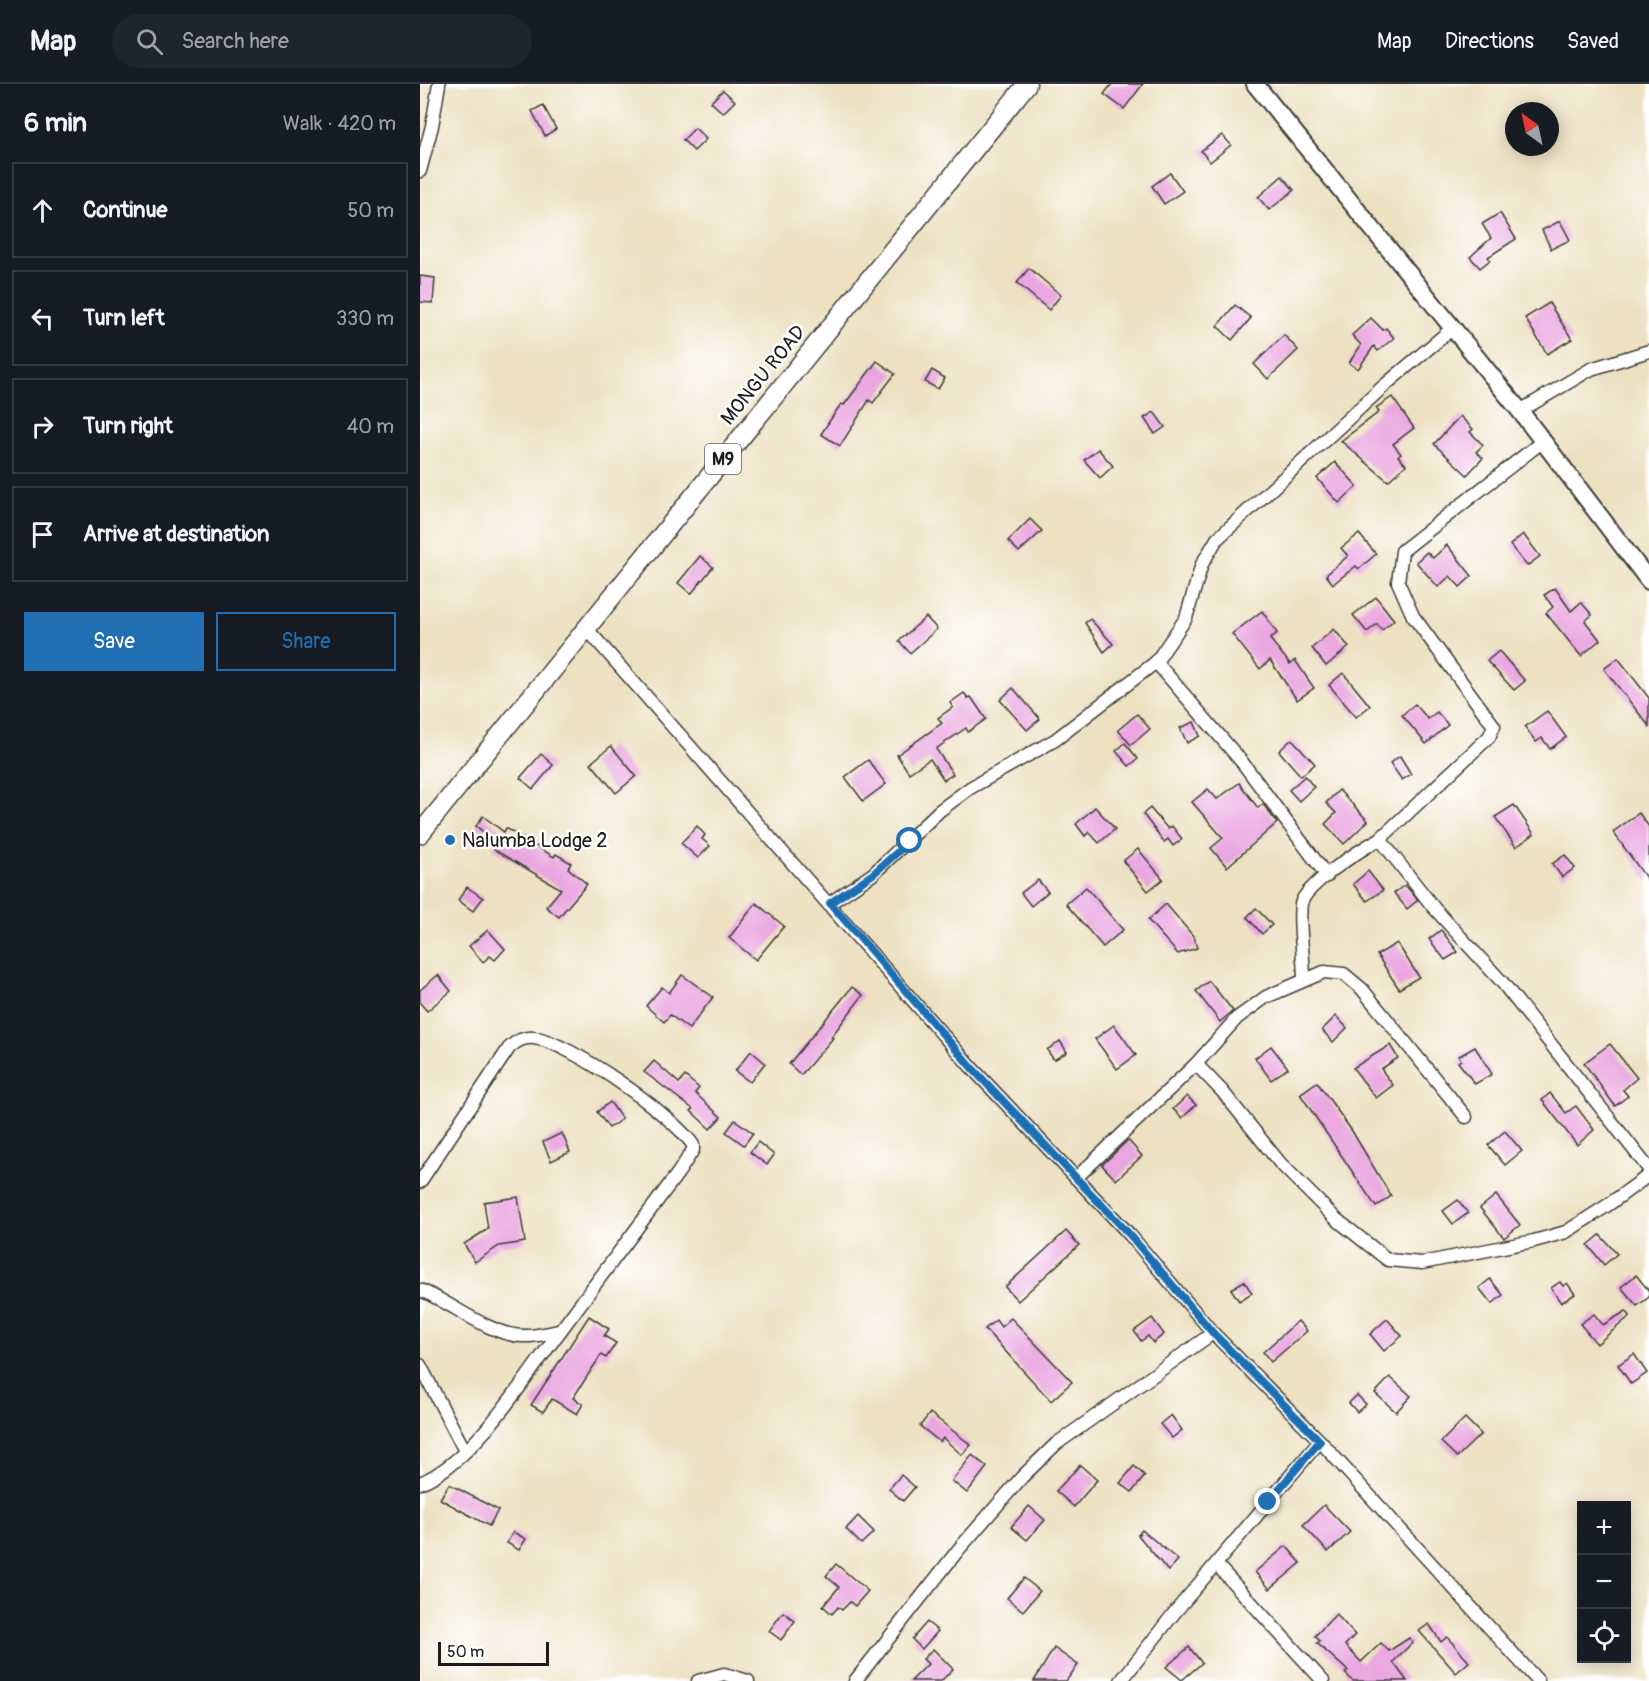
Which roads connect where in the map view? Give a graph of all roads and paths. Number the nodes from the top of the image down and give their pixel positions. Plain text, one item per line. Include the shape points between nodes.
1 (439, 84) edge
2 (1027, 84) edge
3 (1255, 84) edge
4 (420, 171) edge
5 (1454, 327) junction
6 (1649, 351) edge
7 (1520, 411) junction
8 (1543, 441) junction
9 (1649, 581) edge
10 (587, 629) junction
11 (1156, 662) junction
12 (420, 834) edge
13 (1380, 839) junction
14 (1327, 876) junction
15 (830, 903) junction
16 (1304, 979) junction
17 (1196, 1064) junction
18 (1466, 1117) dead end
19 (1649, 1169) edge
20 (1649, 1175) edge
21 (1076, 1178) junction
22 (420, 1182) edge
23 (420, 1290) edge
24 (560, 1331) junction
25 (1213, 1333) junction
26 (420, 1365) edge
27 (1320, 1441) junction
28 (465, 1451) junction
29 (420, 1484) edge
30 (1216, 1564) junction
31 (698, 1681) edge
32 (748, 1681) edge
33 (855, 1681) edge
34 (1121, 1681) edge
35 (1323, 1681) edge
36 (1538, 1681) edge

1 - 4 street
2 - 10 main road, MONGU ROAD / M9
3 - 5 main road
5 - 7 main road
5 - 11 street via 1384,385 1217,539 1202,564 1186,618
6 - 7 street via 1591,369
7 - 8 main road
8 - 9 main road
8 - 13 street via 1402,551 1398,582 1413,616 1494,726 1489,737
10 - 12 main road, MONGU ROAD / M9
10 - 15 street
11 - 14 street via 1242,762
11 - 15 street via 1055,740 939,811 873,874
13 - 14 street
13 - 19 street via 1434,908 1502,982
14 - 16 street via 1304,896 1301,904
15 - 21 street via 972,1068
16 - 17 street via 1266,997 1237,1018
16 - 18 street via 1324,972 1344,974 1362,989
17 - 20 street via 1280,1163 1336,1219 1388,1260 1422,1263 1566,1232
17 - 21 street
21 - 25 street
22 - 24 street via 509,1048 522,1039 536,1038 575,1054 651,1104 686,1134 693,1150
23 - 24 street via 509,1333 521,1336
24 - 28 street via 501,1411
25 - 27 street
25 - 33 street via 1056,1444 1022,1476 958,1549
26 - 28 street
27 - 30 street
27 - 36 street
28 - 29 street
30 - 34 street
30 - 35 street
31 - 32 street via 724,1674

